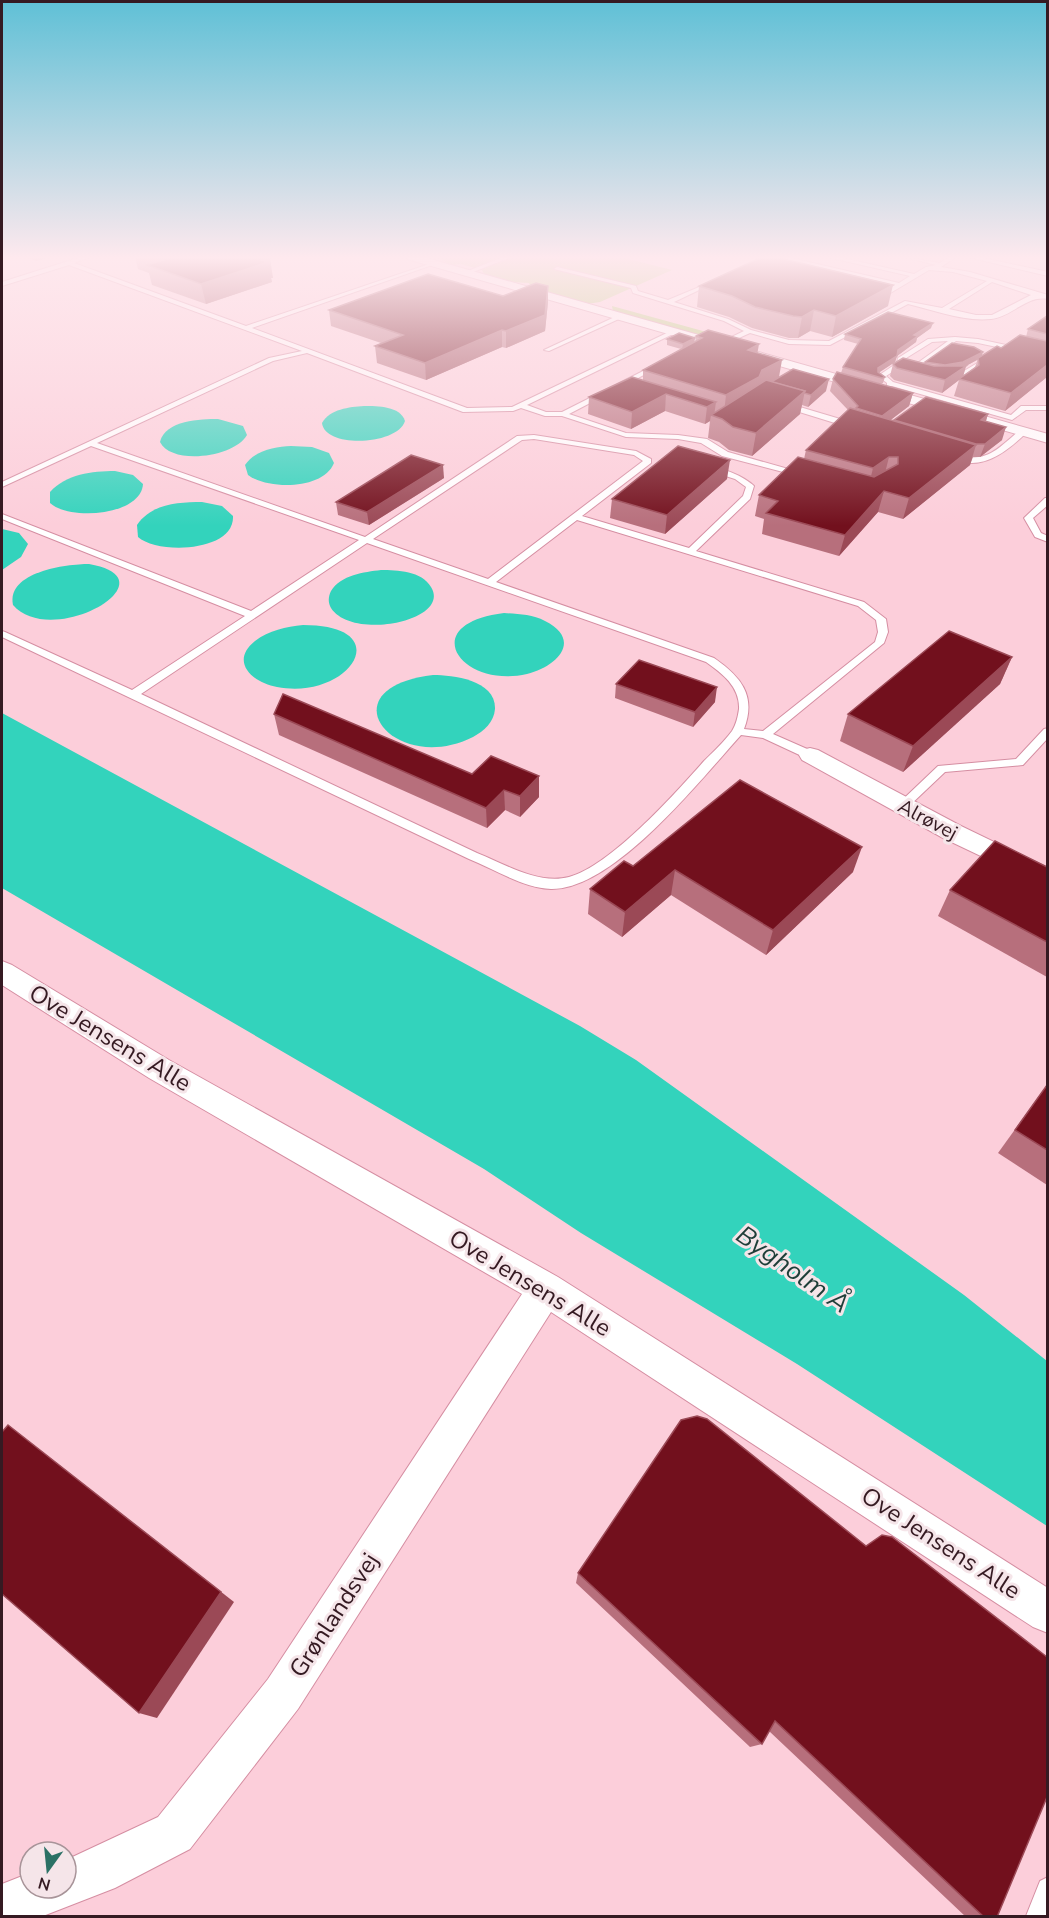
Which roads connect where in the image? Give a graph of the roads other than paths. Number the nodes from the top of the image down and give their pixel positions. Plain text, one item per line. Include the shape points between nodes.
1 (1005, 346) edge
2 (289, 347) edge
3 (555, 347) edge
4 (643, 347) edge
5 (716, 347) edge
6 (919, 347) edge
7 (945, 347) edge
8 (1007, 347) edge
9 (547, 350) dead end
10 (307, 353) junction
11 (1047, 356) edge
12 (667, 361) edge
13 (900, 364) junction
14 (912, 370) junction
15 (922, 372) edge
16 (941, 375) edge
17 (620, 385) junction
18 (886, 387) junction
19 (630, 388) edge
20 (951, 392) edge
21 (943, 398) junction
22 (772, 400) edge
23 (520, 405) junction
24 (1047, 408) edge
25 (563, 414) junction
26 (993, 418) junction
27 (859, 427) edge
28 (1023, 432) junction
29 (700, 433) dead end
30 (691, 438) junction
31 (1047, 439) edge
32 (91, 444) junction
33 (948, 454) edge
34 (658, 460) edge
35 (648, 461) junction
36 (703, 467) edge
37 (814, 479) edge
38 (2, 485) edge
39 (1047, 500) edge
40 (2, 516) edge
41 (578, 517) junction
42 (1047, 539) edge
43 (364, 541) junction
44 (690, 552) junction
45 (491, 581) junction
46 (252, 615) junction
47 (2, 634) edge
48 (133, 694) junction
49 (738, 731) junction
50 (1047, 731) edge
51 (765, 735) junction
52 (810, 755) joint
53 (903, 805) junction
54 (1047, 879) edge
55 (2, 972) edge
56 (546, 1289) junction
57 (1047, 1612) edge
58 (78, 1879) edge
59 (1047, 1889) edge
60 (23, 1900) edge
61 (2, 1908) edge
62 (1038, 1917) edge

1 - 16 lane via 968,376
2 - 10 lane
3 - 9 lane
4 - 23 lane
5 - 18 street via 799,371
6 - 13 lane via 900,358
7 - 14 lane
8 - 11 lane
10 - 23 lane via 466,410 513,409
10 - 32 lane via 271,359
12 - 17 lane
13 - 14 lane
13 - 18 lane via 881,376
14 - 15 lane
17 - 19 lane
17 - 25 lane
18 - 21 lane
18 - 26 street via 919,406
20 - 21 lane
21 - 26 lane
22 - 27 lane
23 - 25 lane via 545,414
24 - 26 lane via 1024,408 1012,418
25 - 30 lane via 626,435
26 - 28 street
28 - 31 street
28 - 33 lane via 985,461
29 - 30 lane
30 - 37 lane via 718,446 725,454
32 - 38 lane
32 - 43 lane
34 - 35 lane
35 - 41 lane
35 - 43 lane via 636,453 520,438
36 - 44 lane via 738,477 750,486 747,497
39 - 42 lane via 1028,518 1038,535
40 - 46 lane
41 - 44 lane
41 - 45 lane
43 - 45 lane
43 - 46 lane
44 - 51 lane via 861,604 881,619 883,632 879,643
45 - 49 lane via 710,660 735,681 745,700 745,715
46 - 48 lane
47 - 48 lane
48 - 49 lane via 473,856 552,884 579,880 609,861 664,810
49 - 51 lane
50 - 53 lane via 1019,762 942,769
51 - 52 lane
52 - 53 street, Alrøvej
53 - 54 street, Alrøvej
55 - 56 street, Ove Jensens Alle via 159,1069
56 - 57 street, Ove Jensens Alle
56 - 58 street, Grønlandsvej via 283,1694 174,1833
59 - 62 lane
60 - 61 street

